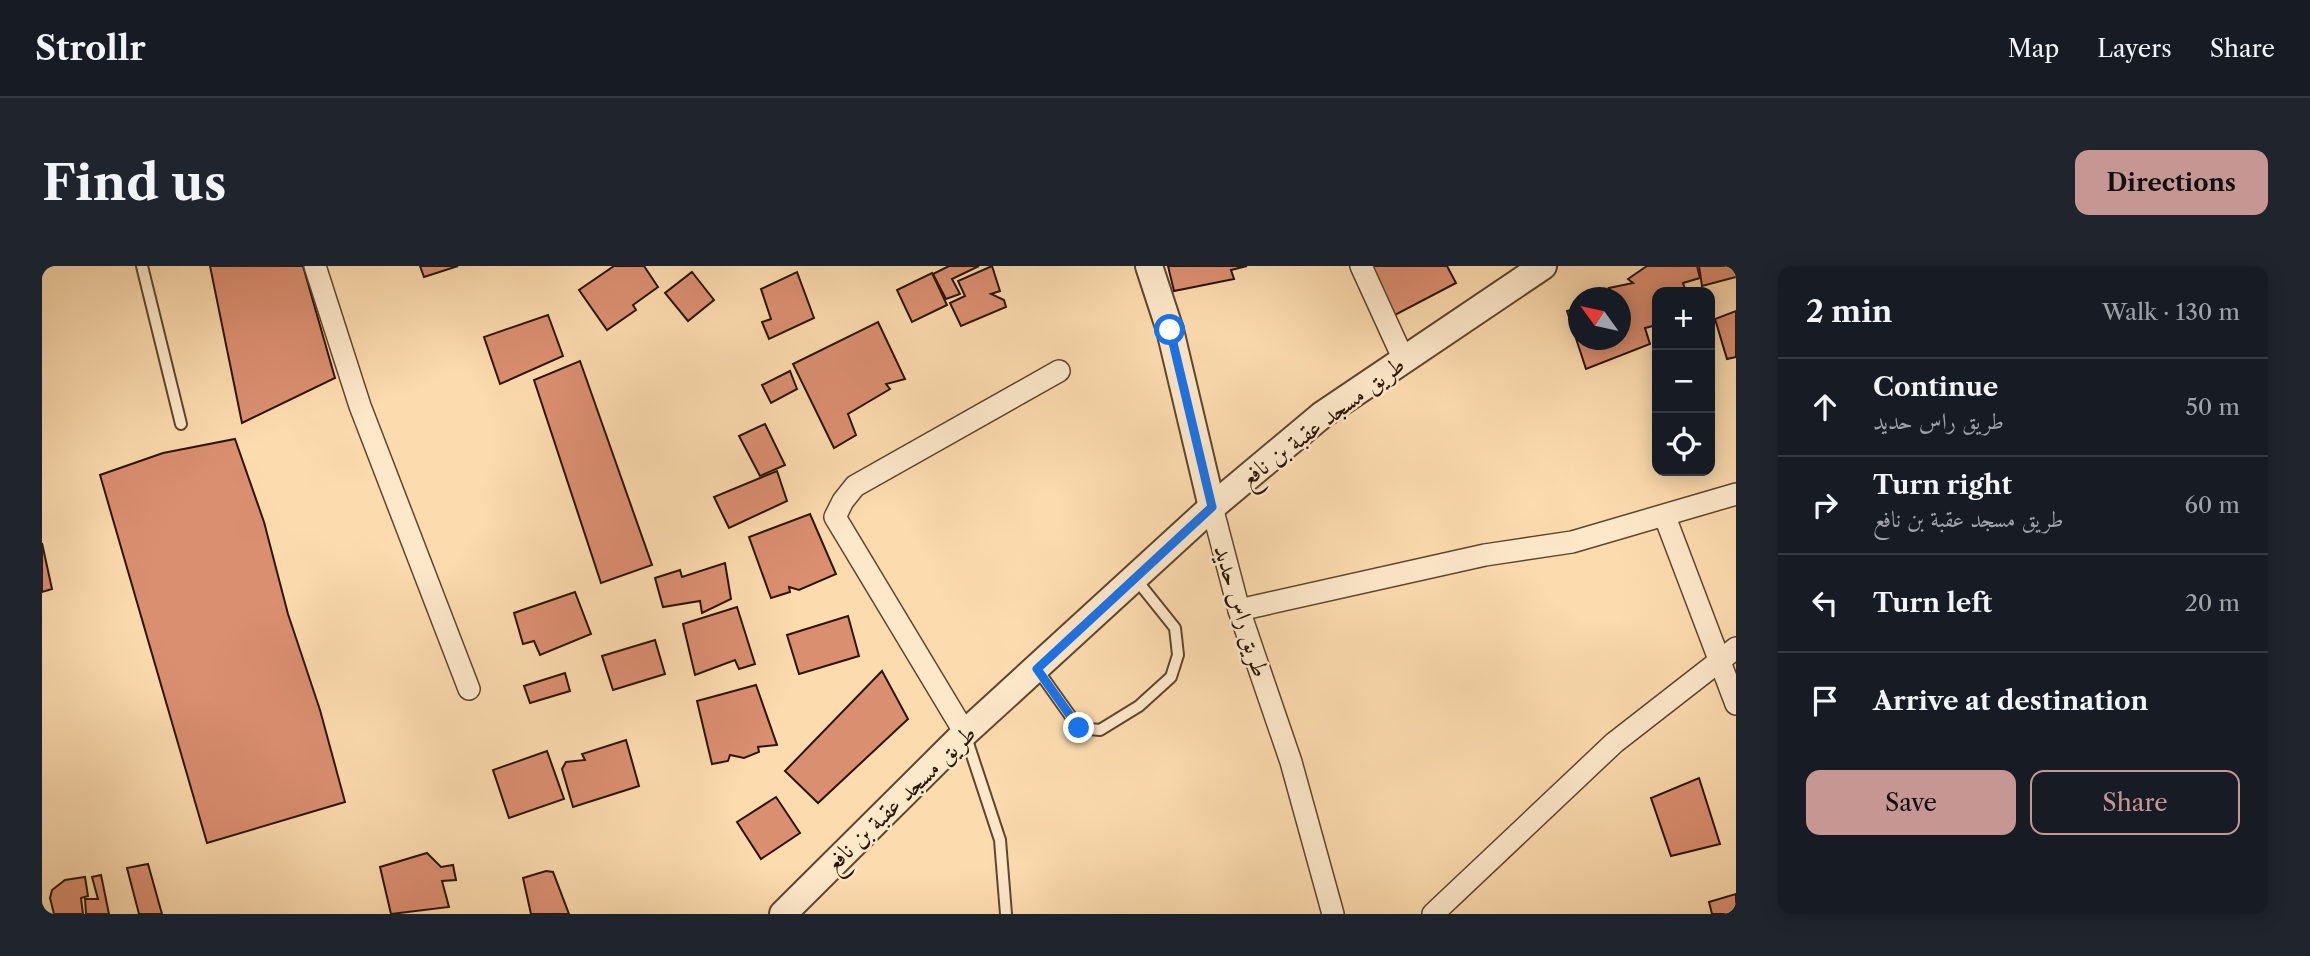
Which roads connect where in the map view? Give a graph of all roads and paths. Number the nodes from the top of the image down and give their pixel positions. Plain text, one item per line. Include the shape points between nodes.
1 (142, 266) edge
2 (315, 266) edge
3 (1149, 266) edge
4 (1361, 266) edge
5 (1543, 266) edge
6 (1403, 358) junction
7 (1059, 371) dead end
8 (181, 424) dead end
9 (1736, 494) edge
10 (1212, 507) junction
11 (1665, 517) junction
12 (1135, 578) junction
13 (1239, 610) junction
14 (1728, 654) edge
15 (1037, 669) junction
16 (469, 690) dead end
17 (1736, 704) edge
18 (965, 733) junction
19 (783, 914) edge
20 (1006, 914) edge
21 (1333, 914) edge
22 (1433, 914) edge

1 - 8 lane
2 - 16 street via 360,406
3 - 10 street, طريق راس حديد via 1170,330
4 - 6 street
5 - 6 street, طريق مسجد عقبة بن نافع
6 - 10 street, طريق مسجد عقبة بن نافع via 1322,415
7 - 18 street via 855,486 835,517
9 - 11 street
10 - 12 street, طريق مسجد عقبة بن نافع
10 - 13 street, طريق راس حديد
11 - 13 street via 1572,542 1485,555
11 - 14 street
12 - 15 street, طريق مسجد عقبة بن نافع
12 - 15 lane via 1175,628 1178,655 1171,677 1139,706 1100,730 1079,728
13 - 21 street, طريق راس حديد via 1291,762
14 - 17 street
14 - 22 street via 1614,743
15 - 18 street, طريق مسجد عقبة بن نافع
18 - 19 street, طريق مسجد عقبة بن نافع
18 - 20 lane via 1000,840

